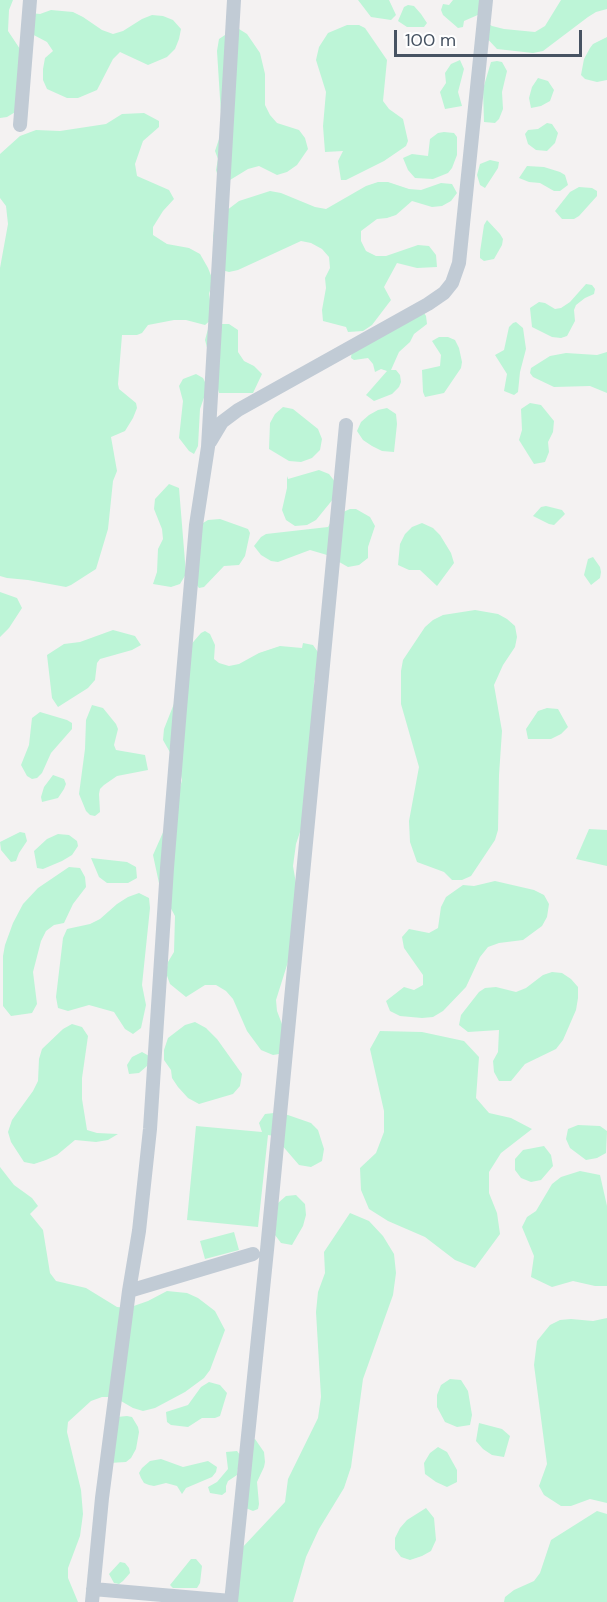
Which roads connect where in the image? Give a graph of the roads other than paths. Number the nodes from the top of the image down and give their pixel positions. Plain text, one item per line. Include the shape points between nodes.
1 (30, 0) edge
2 (234, 0) edge
3 (486, 0) edge
4 (20, 125) dead end
5 (346, 425) dead end
6 (208, 447) junction
7 (253, 1254) dead end
8 (129, 1291) junction
9 (92, 1595) edge
10 (231, 1601) edge

1 - 4 street
2 - 6 street
3 - 6 street via 459,263 452,283 428,304 238,410 222,422
5 - 10 street
6 - 8 street via 196,525 180,709 150,1129
7 - 8 street
8 - 9 street
9 - 10 street

